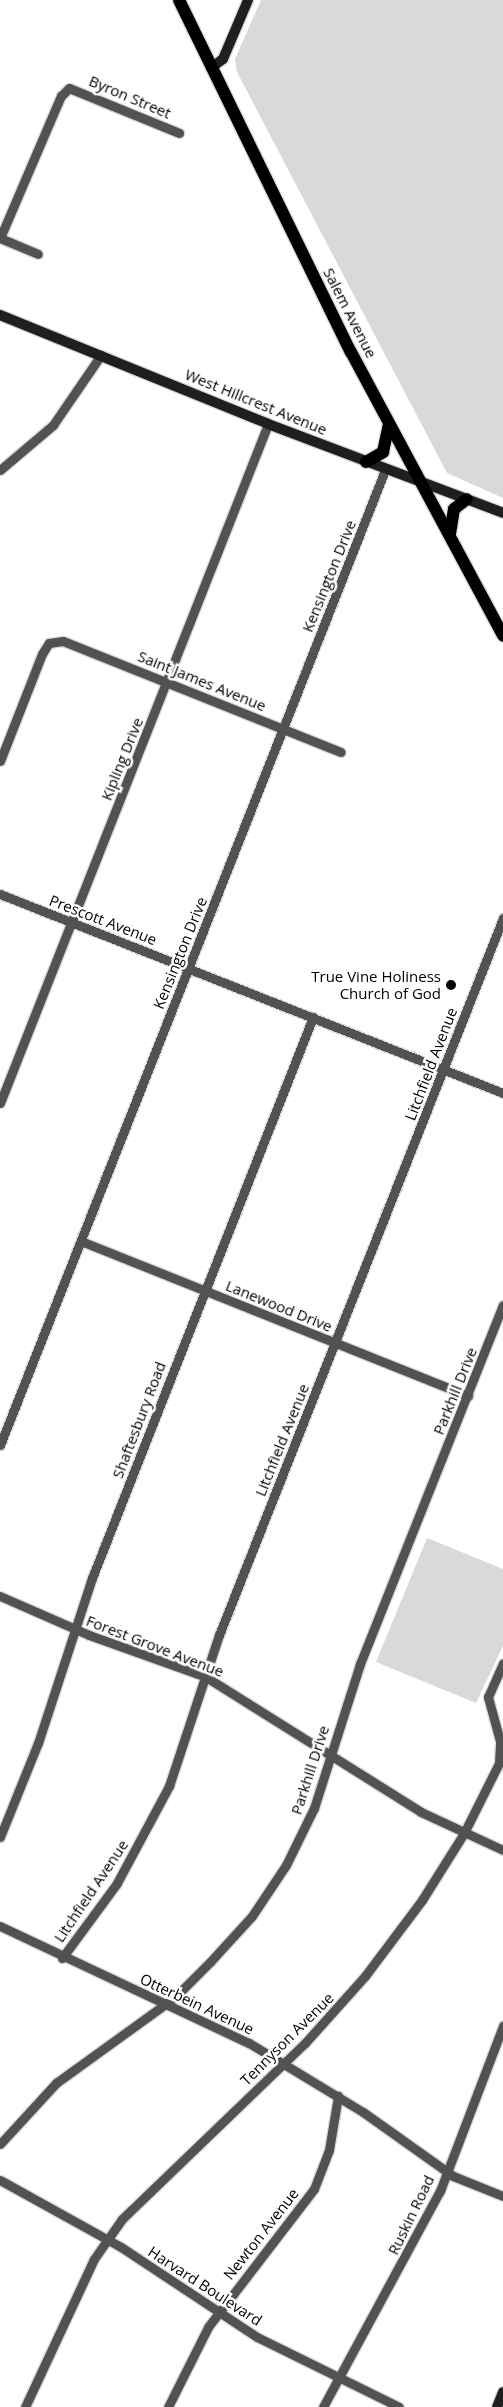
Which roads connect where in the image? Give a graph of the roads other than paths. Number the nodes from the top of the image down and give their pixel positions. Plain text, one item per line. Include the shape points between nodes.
1 (179, 0) edge
2 (248, 0) edge
3 (211, 68) junction
4 (179, 133) dead end
5 (0, 238) edge
6 (38, 254) dead end
7 (0, 315) edge
8 (101, 356) junction
9 (268, 424) junction
10 (389, 424) junction
11 (366, 462) junction
12 (0, 470) edge
13 (385, 470) junction
14 (419, 480) junction
15 (467, 499) junction
16 (503, 513) edge
17 (450, 534) junction
18 (503, 636) edge
19 (167, 683) junction
20 (284, 729) junction
21 (341, 752) dead end
22 (0, 761) edge
23 (0, 894) edge
24 (503, 918) edge
25 (72, 922) junction
26 (189, 968) junction
27 (313, 1017) junction
28 (443, 1069) junction
29 (503, 1093) edge
30 (0, 1103) edge
31 (81, 1241) junction
32 (204, 1291) junction
33 (503, 1305) edge
34 (336, 1344) junction
35 (468, 1396) junction
36 (0, 1445) edge
37 (0, 1596) edge
38 (73, 1629) junction
39 (503, 1663) edge
40 (206, 1677) junction
41 (330, 1756) junction
42 (464, 1833) junction
43 (0, 1837) edge
44 (503, 1850) edge
45 (0, 1926) edge
46 (62, 1958) junction
47 (163, 2002) junction
48 (503, 2026) edge
49 (285, 2063) junction
50 (338, 2096) junction
51 (0, 2144) edge
52 (447, 2172) junction
53 (0, 2180) edge
54 (503, 2196) edge
55 (107, 2239) junction
56 (218, 2313) junction
57 (336, 2379) junction
58 (503, 2392) edge
59 (25, 2407) edge
60 (168, 2407) edge
61 (323, 2407) edge
62 (399, 2407) edge
63 (497, 2407) edge

1 - 3 main road, Salem Avenue
2 - 3 street via 223,59
3 - 10 main road, Salem Avenue
4 - 5 street, Byron Street via 69,88 61,96
5 - 6 street
7 - 8 street, West Hillcrest Avenue
8 - 9 street, West Hillcrest Avenue
8 - 12 street via 53,425
9 - 11 street, West Hillcrest Avenue
9 - 19 street, Kipling Drive
10 - 11 main road via 383,452
10 - 14 main road, Salem Avenue
11 - 13 street, West Hillcrest Avenue
13 - 14 street, West Hillcrest Avenue
13 - 20 street, Kensington Drive
14 - 15 street, West Hillcrest Avenue
14 - 17 main road, Salem Avenue
15 - 16 street, West Hillcrest Avenue
15 - 17 main road via 454,509
17 - 18 main road, Salem Avenue
19 - 20 street, Saint James Avenue
19 - 22 street, Saint James Avenue via 74,644 53,642 42,654
19 - 25 street, Kipling Drive
20 - 21 street, Saint James Avenue
20 - 26 street, Kensington Drive
23 - 25 street, Prescott Avenue
24 - 28 street, Litchfield Avenue
25 - 26 street, Prescott Avenue
25 - 30 street, Kipling Drive
26 - 27 street, Prescott Avenue
26 - 31 street, Kensington Drive
27 - 28 street, Prescott Avenue
27 - 32 street, Shaftesbury Road
28 - 29 street, Prescott Avenue
28 - 34 street, Litchfield Avenue
31 - 32 street, Lanewood Drive
31 - 36 street, Kensington Drive
32 - 34 street, Lanewood Drive
32 - 38 street, Shaftesbury Road
33 - 35 street, Parkhill Drive
34 - 35 street, Lanewood Drive
34 - 40 street, Litchfield Avenue
35 - 41 street, Parkhill Drive via 360,1664
37 - 38 street, Forest Grove Avenue
38 - 40 street, Forest Grove Avenue
38 - 43 street, Shaftesbury Road via 38,1743
39 - 42 street, Tennyson Avenue via 488,1697 501,1756
40 - 41 street, Forest Grove Avenue
40 - 46 street, Litchfield Avenue via 180,1757 152,1823 117,1883
41 - 42 street, Forest Grove Avenue
41 - 47 street, Parkhill Drive via 307,1824 268,1894 210,1962
42 - 44 street, Forest Grove Avenue
42 - 49 street, Tennyson Avenue via 395,1939
45 - 46 street, Otterbein Avenue
46 - 47 street, Otterbein Avenue
47 - 49 street, Otterbein Avenue
47 - 51 street, Parkhill Drive via 56,2083
48 - 52 street, Ruskin Road
49 - 50 street, Otterbein Avenue
49 - 55 street, Tennyson Avenue via 143,2196
50 - 52 street, Otterbein Avenue
50 - 56 street, Newton Avenue via 329,2150 314,2188
52 - 54 street, Otterbein Avenue
52 - 57 street, Ruskin Road via 398,2272
53 - 55 street, Harvard Boulevard
55 - 56 street, Harvard Boulevard
55 - 59 street, Tennyson Avenue via 83,2280
56 - 57 street, Harvard Boulevard
56 - 60 street, Newton Avenue via 190,2358
57 - 61 street, Ruskin Road
57 - 62 street, Harvard Boulevard
58 - 63 street

